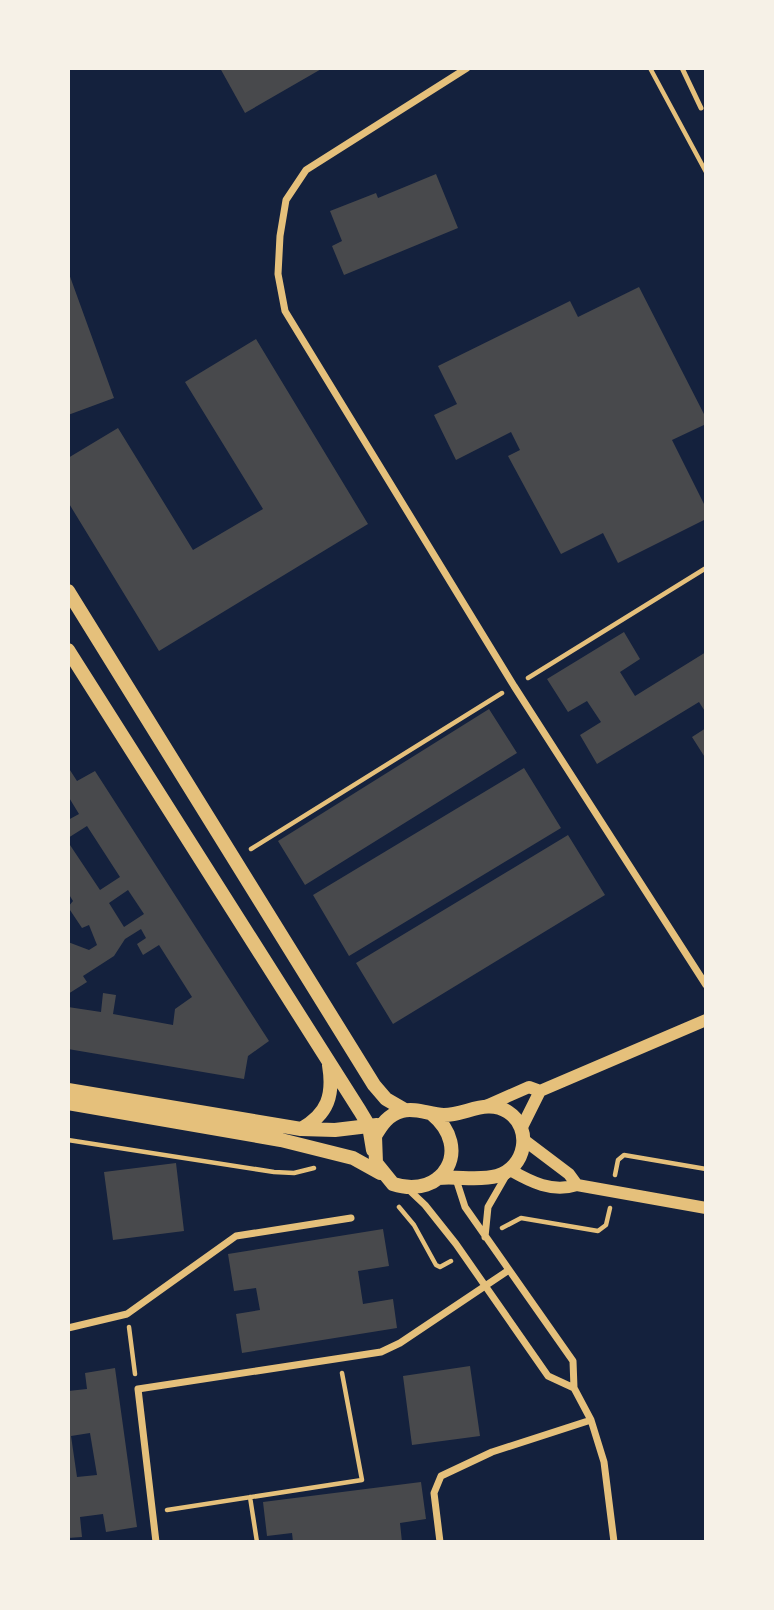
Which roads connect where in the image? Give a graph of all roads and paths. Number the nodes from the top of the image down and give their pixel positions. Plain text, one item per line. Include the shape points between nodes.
1 (467, 68) edge
2 (650, 68) edge
3 (682, 68) edge
4 (701, 108) dead end
5 (706, 172) edge
6 (706, 568) edge
7 (68, 592) edge
8 (68, 650) edge
9 (514, 686) junction
10 (236, 858) junction
11 (706, 985) edge
12 (706, 1020) edge
13 (328, 1060) junction
14 (68, 1090) edge
15 (540, 1091) junction
16 (68, 1103) edge
17 (486, 1106) junction
18 (405, 1110) junction
19 (432, 1114) junction
20 (375, 1125) junction
21 (300, 1129) junction
22 (523, 1135) junction
23 (452, 1148) junction
24 (510, 1170) junction
25 (383, 1175) junction
26 (455, 1177) junction
27 (438, 1178) junction
28 (577, 1185) junction
29 (406, 1188) junction
30 (706, 1208) edge
31 (351, 1218) dead end
32 (485, 1237) junction
33 (509, 1270) junction
34 (486, 1288) junction
35 (127, 1314) junction
36 (68, 1328) edge
37 (340, 1359) junction
38 (573, 1388) junction
39 (138, 1389) junction
40 (591, 1419) junction
41 (250, 1497) junction
42 (152, 1512) junction
43 (156, 1542) edge
44 (257, 1542) edge
45 (440, 1542) edge
46 (614, 1542) edge

1 - 9 street via 306,170 286,200 278,274 285,311
2 - 5 path
3 - 4 lane
6 - 9 path
7 - 10 main road
8 - 13 main road
9 - 10 path
9 - 11 street
10 - 18 main road via 374,1085
12 - 15 street
13 - 20 main road
13 - 21 main road via 332,1084 327,1105
14 - 21 main road
15 - 17 street via 528,1087
15 - 22 street
16 - 25 main road via 281,1140 353,1158
17 - 19 main road
17 - 22 main road via 508,1112
18 - 19 main road
18 - 20 main road
19 - 23 main road via 449,1135
20 - 21 main road
20 - 25 main road via 373,1150
22 - 24 main road via 523,1152
22 - 28 street
23 - 26 street
23 - 27 main road via 450,1162
24 - 26 main road via 489,1178
24 - 28 street via 533,1183 564,1189
24 - 32 street via 488,1207
25 - 29 main road
26 - 27 main road
26 - 32 street via 465,1208
27 - 29 main road via 420,1188
28 - 30 street
29 - 34 street via 425,1205
31 - 35 street via 236,1236
32 - 33 street
33 - 34 street
33 - 38 street via 573,1362
34 - 37 street via 400,1343 381,1352
34 - 38 street via 548,1376
35 - 36 street
35 - 39 path
37 - 39 street
37 - 41 path via 362,1480
38 - 40 street
39 - 42 street
40 - 45 street via 492,1452 441,1476 434,1493
40 - 46 street via 604,1462
41 - 42 path
41 - 44 path
42 - 43 street

